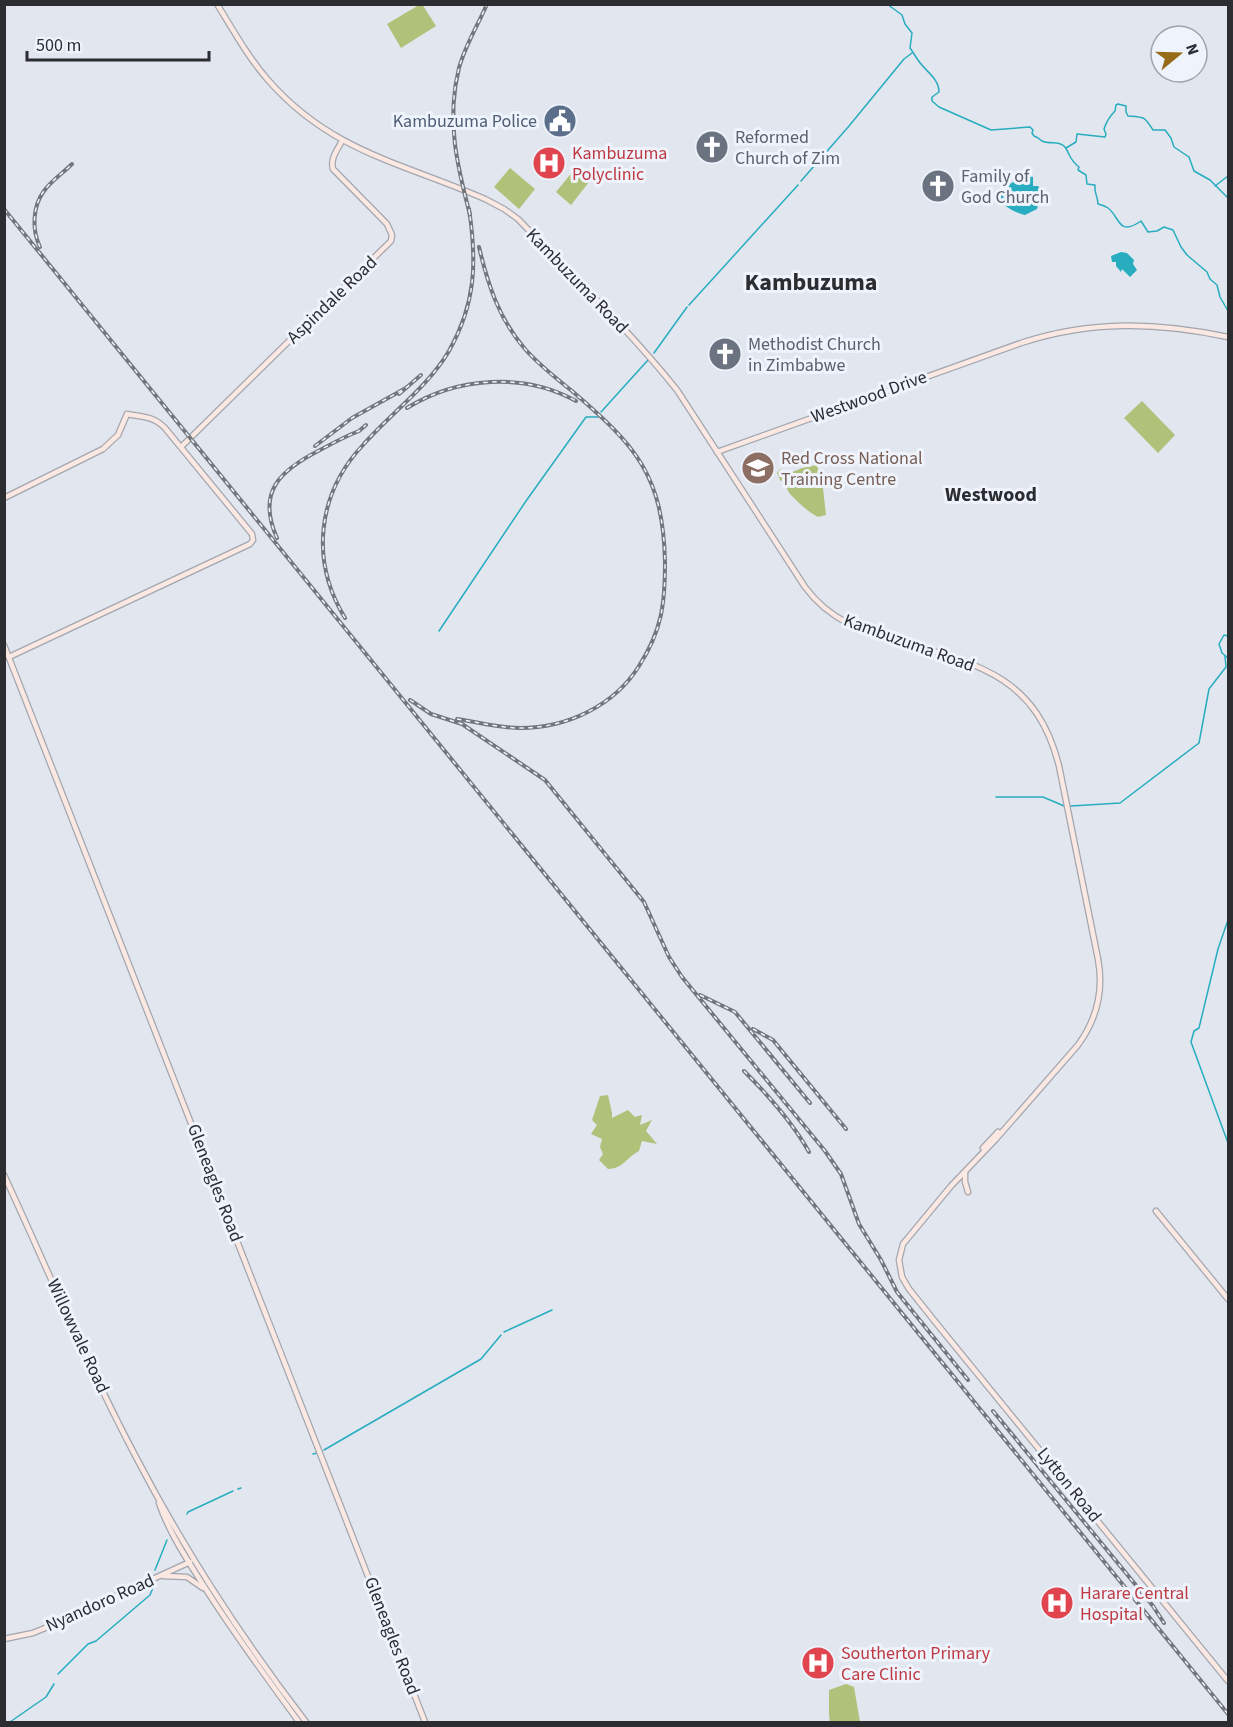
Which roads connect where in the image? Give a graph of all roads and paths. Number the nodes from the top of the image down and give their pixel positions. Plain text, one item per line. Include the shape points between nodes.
1 (216, 4) edge
2 (342, 141) junction
3 (1228, 337) edge
4 (181, 447) junction
5 (717, 452) junction
6 (4, 498) edge
7 (4, 645) edge
8 (9, 657) junction
9 (1025, 1104) junction
10 (966, 1172) junction
11 (4, 1175) edge
12 (951, 1186) junction
13 (968, 1192) dead end
14 (1156, 1211) dead end
15 (909, 1288) joint
16 (1228, 1299) edge
17 (156, 1495) junction
18 (183, 1552) junction
19 (192, 1561) junction
20 (179, 1566) junction
21 (161, 1575) junction
22 (207, 1591) junction
23 (4, 1639) edge
24 (1228, 1681) edge
25 (299, 1722) edge
26 (306, 1722) edge
27 (425, 1722) edge

1 - 2 main road, Kambuzuma Road via 275,88 304,116
2 - 4 main road, Aspindale Road via 333,158 333,169 387,224 391,241
2 - 5 main road, Kambuzuma Road via 485,199 518,219 658,366
3 - 5 main road, Westwood Drive via 1161,326 1118,324 1064,331
4 - 6 main road via 156,420 127,414 118,435 103,449
4 - 8 main road via 252,534 252,542
5 - 9 main road, Kambuzuma Road via 804,586 825,609 859,629 990,672 1015,688 1047,730 1059,766 1100,968 1100,990 1087,1032
7 - 8 main road, Gleneagles Road
8 - 27 main road, Gleneagles Road
9 - 10 main road, Kambuzuma Road
9 - 12 main road, Kambuzuma Road
10 - 12 main road, Kambuzuma Road
10 - 13 main road
11 - 17 main road, Willowvale Road via 102,1390
12 - 15 main road, Kambuzuma Road via 901,1248 900,1271
14 - 16 main road
15 - 24 main road, Lytton Road
17 - 18 main road, Willowvale Road
17 - 19 main road, Willowvale Road
18 - 19 main road, Willowvale Road
18 - 20 main road
19 - 20 main road, Nyandoro Road
19 - 22 main road, Willowvale Road
19 - 26 main road, Willowvale Road
20 - 21 main road, Nyandoro Road
21 - 22 main road via 187,1577
21 - 23 main road, Nyandoro Road via 33,1633
22 - 25 main road, Willowvale Road

